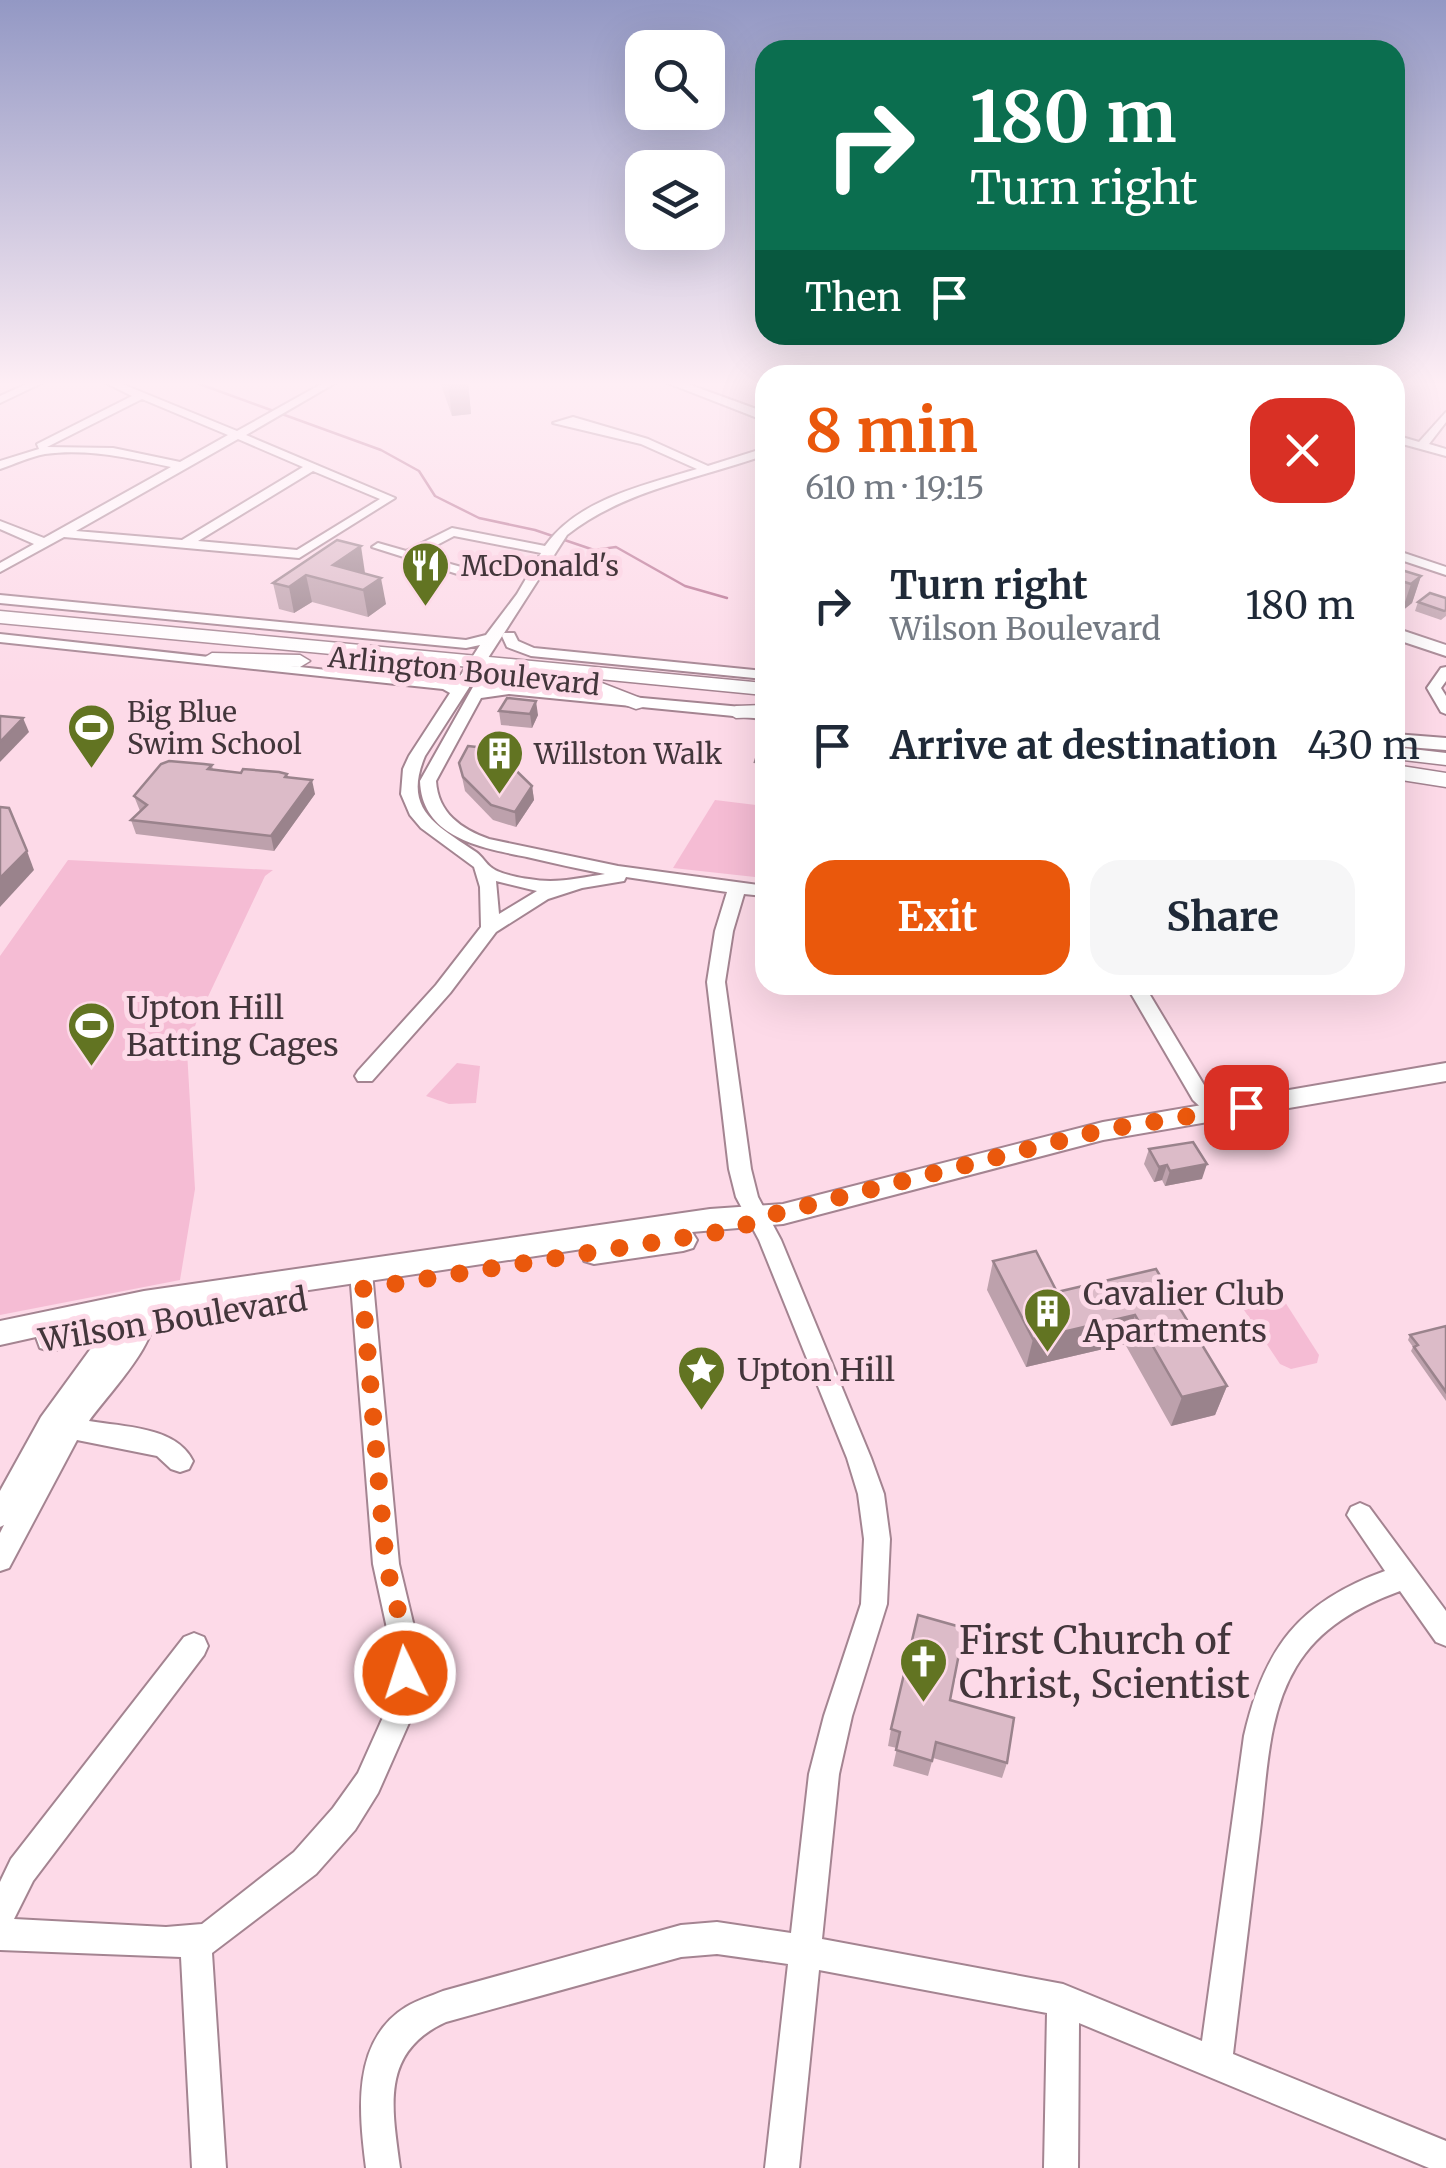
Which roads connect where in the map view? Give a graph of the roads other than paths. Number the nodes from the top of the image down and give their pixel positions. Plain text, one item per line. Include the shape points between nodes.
1 (151, 483) edge
2 (284, 483) edge
3 (353, 483) edge
4 (670, 483) edge
5 (0, 525) edge
6 (61, 534) junction
7 (44, 543) junction
8 (184, 544) junction
9 (378, 547) dead end
10 (550, 551) junction
11 (410, 554) junction
12 (1405, 557) edge
13 (0, 568) edge
14 (1446, 571) edge
15 (467, 572) dead end
16 (0, 599) edge
17 (522, 601) junction
18 (104, 610) junction
19 (0, 617) edge
20 (1405, 628) edge
21 (164, 634) junction
22 (509, 636) junction
23 (388, 637) junction
24 (1405, 637) edge
25 (0, 638) edge
26 (492, 638) junction
27 (1446, 642) edge
28 (305, 644) junction
29 (1446, 651) edge
30 (553, 654) junction
31 (445, 658) junction
32 (212, 659) junction
33 (368, 661) junction
34 (1446, 672) edge
35 (480, 673) junction
36 (755, 674) edge
37 (587, 684) junction
38 (755, 688) edge
39 (755, 699) edge
40 (636, 703) junction
41 (1446, 709) edge
42 (736, 712) joint
43 (755, 713) edge
44 (1445, 751) edge
45 (1405, 758) edge
46 (1405, 763) edge
47 (1446, 782) edge
48 (493, 845) junction
49 (585, 864) junction
50 (482, 868) junction
51 (640, 875) junction
52 (571, 885) junction
53 (737, 888) junction
54 (755, 890) edge
55 (490, 928) junction
56 (1141, 995) edge
57 (1446, 1072) edge
58 (365, 1076) dead end
59 (1217, 1111) junction
60 (759, 1218) junction
61 (362, 1280) junction
62 (136, 1317) junction
63 (0, 1333) edge
64 (0, 1350) edge
65 (59, 1427) junction
66 (180, 1461) dead end
67 (1360, 1514) dead end
68 (0, 1515) edge
69 (0, 1560) edge
70 (1404, 1576) junction
71 (1446, 1633) edge
72 (194, 1646) dead end
73 (0, 1915) edge
74 (0, 1934) edge
75 (196, 1942) junction
76 (805, 1951) junction
77 (1063, 2000) junction
78 (1214, 2064) junction
79 (1446, 2158) edge
80 (209, 2168) edge
81 (383, 2168) edge
82 (782, 2168) edge
83 (1061, 2168) edge

1 - 6 street
2 - 8 street
3 - 8 street via 389,498 310,550
4 - 10 street via 596,509 563,532
5 - 7 street
6 - 7 street
6 - 8 street
7 - 13 street
9 - 11 street
10 - 11 street via 452,532
10 - 17 street
11 - 15 street
12 - 14 street
16 - 18 street
17 - 22 street
17 - 26 street
18 - 19 highway
18 - 23 street
19 - 21 highway, Arlington Boulevard
20 - 27 main road
21 - 28 highway, Arlington Boulevard
21 - 33 highway, Arlington Boulevard
22 - 30 street via 522,650
22 - 35 street
23 - 26 street via 466,644
23 - 28 highway
23 - 31 highway via 396,648
24 - 29 main road
25 - 32 street
26 - 35 street
28 - 31 highway, Arlington Boulevard
30 - 35 street
30 - 36 street
31 - 35 highway, Arlington Boulevard
32 - 33 highway
32 - 35 street via 446,684
33 - 35 highway, Arlington Boulevard
34 - 41 street via 1434,688
35 - 37 highway, Arlington Boulevard
35 - 38 highway, Arlington Boulevard
35 - 40 street via 509,690
35 - 48 street via 427,786 442,818
35 - 50 street via 411,768 407,788 420,820
37 - 39 highway, Arlington Boulevard
37 - 40 highway
40 - 42 street
42 - 43 highway
44 - 45 highway
46 - 47 highway
48 - 49 street
48 - 50 street via 481,858
49 - 51 street
49 - 52 street
50 - 52 street via 529,886
50 - 55 street
51 - 52 street
51 - 53 street
52 - 55 street via 528,902
53 - 54 street
53 - 60 street via 719,954 718,1014 740,1169
55 - 58 street
56 - 59 street via 1200,1095
57 - 59 main road, Wilson Boulevard
59 - 60 main road, Wilson Boulevard via 1103,1130
60 - 61 main road, Wilson Boulevard via 710,1219
60 - 76 street via 860,1458 877,1539 874,1604 824,1774
61 - 62 main road, Wilson Boulevard
61 - 75 street via 386,1564 407,1656 398,1716 368,1783 321,1847 254,1907
62 - 63 main road, Wilson Boulevard
62 - 64 main road, Wilson Boulevard
62 - 65 street
65 - 66 street via 164,1446
65 - 68 street
65 - 69 street
67 - 70 street
70 - 71 street
70 - 78 street via 1352,1596 1317,1620 1288,1651 1268,1693
72 - 73 street via 22,1870
74 - 75 street
75 - 80 street
76 - 77 street
76 - 81 street via 732,1938 677,1942 430,2011 414,2020 382,2063 374,2090
76 - 82 street
77 - 78 street
77 - 83 street
78 - 79 street

